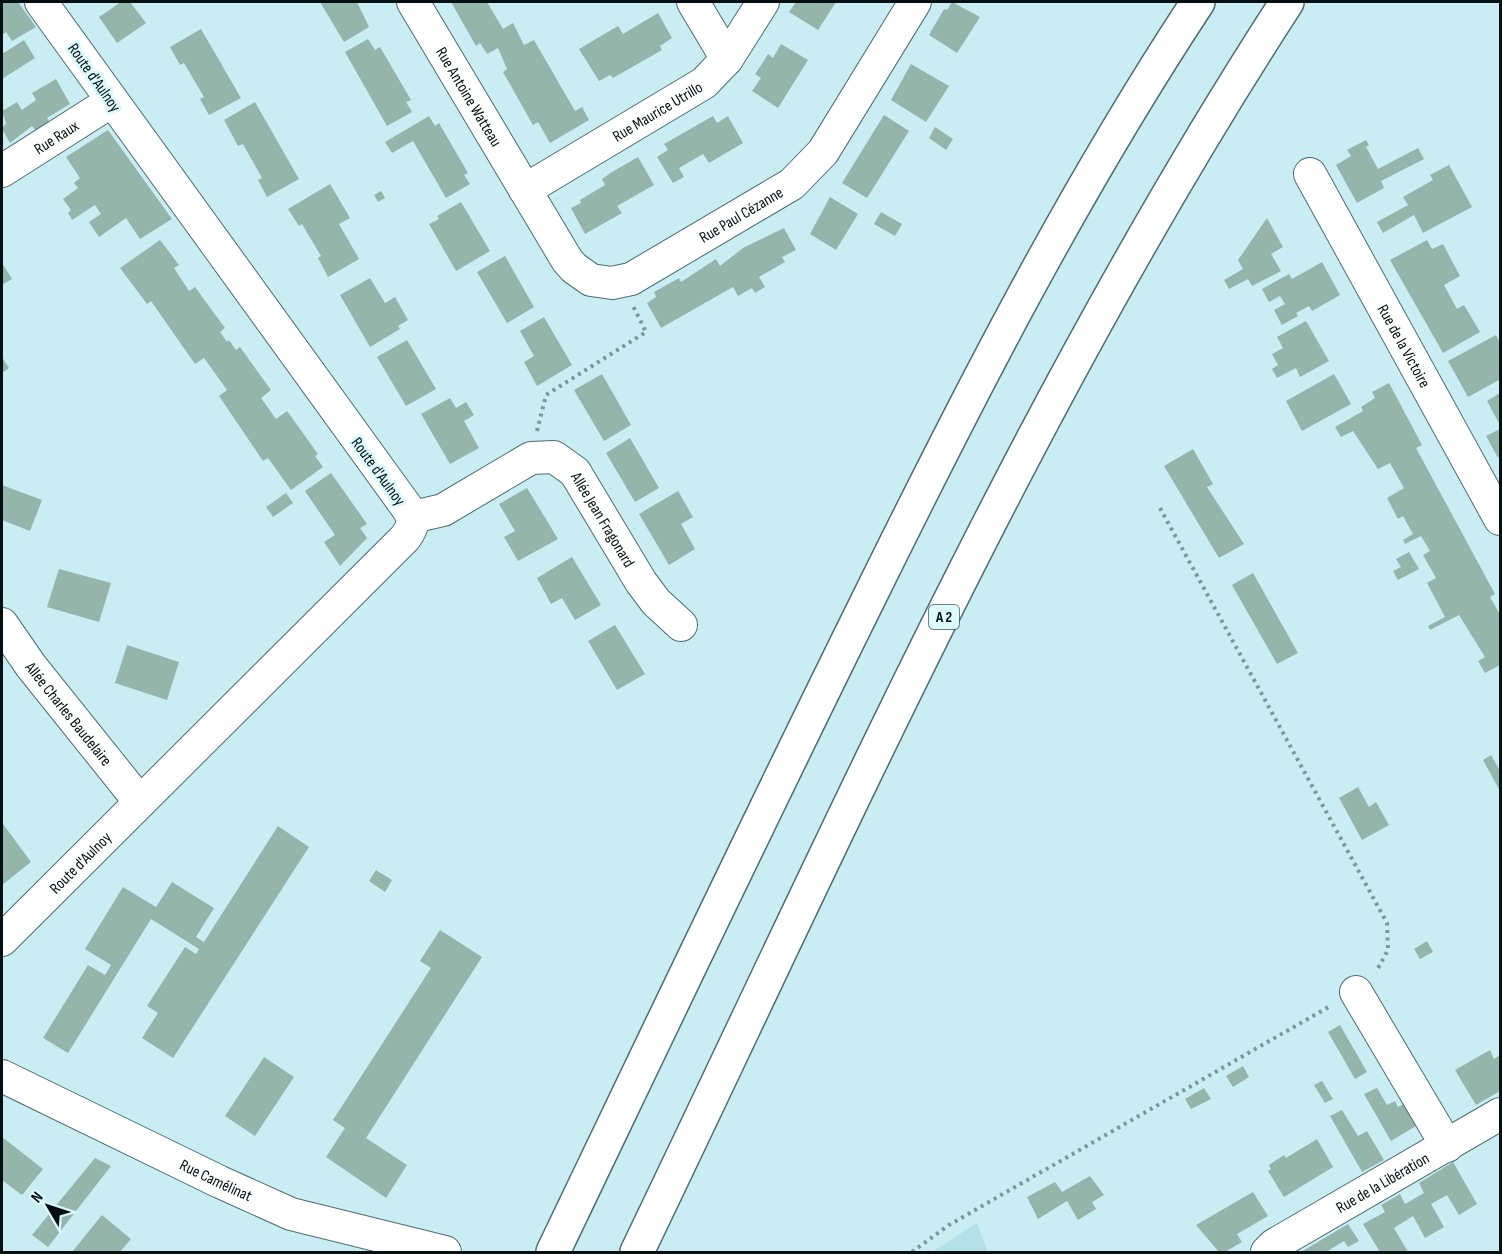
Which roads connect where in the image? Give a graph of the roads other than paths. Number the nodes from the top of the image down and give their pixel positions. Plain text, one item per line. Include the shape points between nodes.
1 (41, 2) edge
2 (413, 2) edge
3 (693, 2) edge
4 (763, 2) edge
5 (915, 2) edge
6 (1198, 2) edge
7 (1287, 2) edge
8 (727, 59) junction
9 (112, 101) junction
10 (2, 171) edge
11 (1310, 174) dead end
12 (525, 190) junction
13 (413, 517) junction
14 (1500, 519) edge
15 (2, 624) edge
16 (681, 625) dead end
17 (140, 802) junction
18 (2, 940) edge
19 (1356, 992) road end
20 (2, 1076) edge
21 (1500, 1114) edge
22 (1447, 1146) junction
23 (445, 1252) edge
24 (553, 1252) edge
25 (637, 1252) edge
26 (1267, 1252) edge

1 - 9 street, Route d'Aulnoy
2 - 12 street, Rue Antoine Watteau
3 - 8 street
4 - 8 street, Rue Maurice Utrillo
5 - 12 street, Rue Paul Cézanne via 833,137 802,175 642,274 621,282 603,283 574,268
6 - 24 highway via 1089,179 963,411 780,777
7 - 25 highway, A 2 via 1180,174 1030,445 914,676
8 - 12 street, Rue Maurice Utrillo via 690,93
9 - 10 street, Rue Raux
9 - 13 street, Route d'Aulnoy
11 - 14 street, Rue de la Victoire
13 - 16 street, Allée Jean Fragonard via 443,510 531,458 554,457 569,466 641,582
13 - 17 street, Route d'Aulnoy via 405,538
15 - 17 street, Allée Charles Baudelaire
17 - 18 street, Route d'Aulnoy
19 - 22 street
20 - 23 street, Rue Camélinat via 291,1214
21 - 22 street, Rue de la Libération
22 - 26 street, Rue de la Libération

